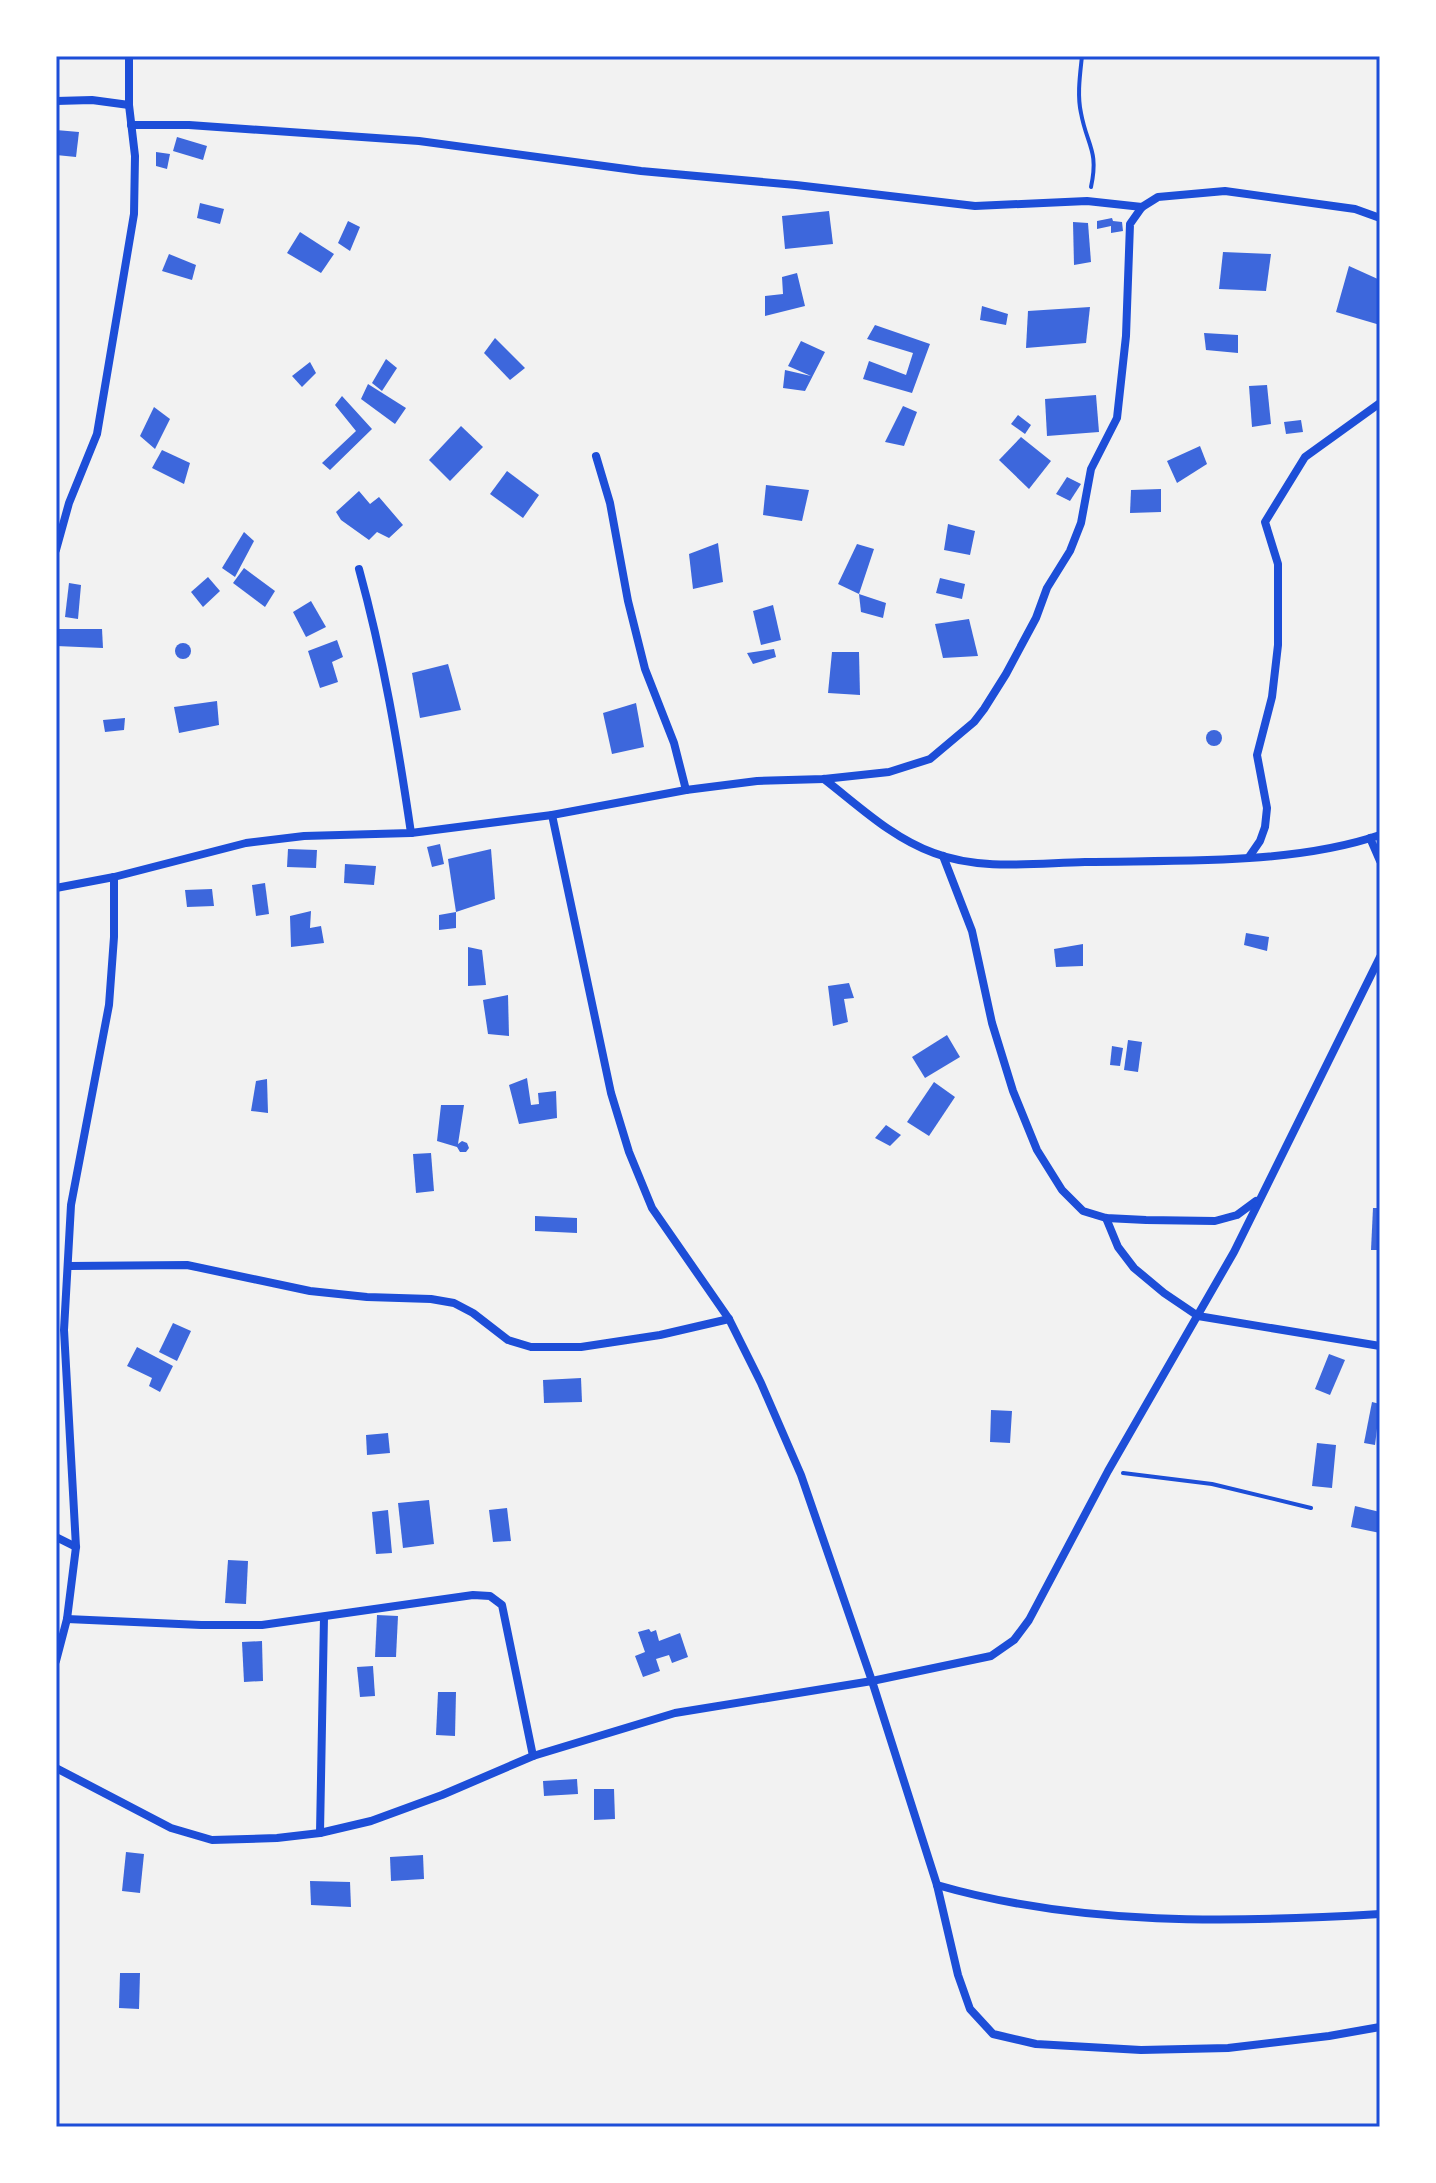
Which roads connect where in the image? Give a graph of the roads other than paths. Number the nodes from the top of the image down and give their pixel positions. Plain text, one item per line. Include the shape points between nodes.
1 (129, 56) edge
2 (56, 101) edge
3 (129, 105) junction
4 (131, 125) junction
5 (1142, 207) junction
6 (1380, 218) edge
7 (1380, 403) edge
8 (596, 456) dead end
9 (56, 550) edge
10 (359, 569) dead end
11 (824, 779) junction
12 (686, 790) junction
13 (552, 815) junction
14 (411, 833) junction
15 (1380, 835) edge
16 (1370, 838) junction
17 (943, 856) junction
18 (1249, 857) junction
19 (1380, 861) edge
20 (114, 877) junction
21 (56, 888) edge
22 (1380, 957) edge
23 (1260, 1198) junction
24 (1106, 1218) junction
25 (69, 1266) junction
26 (1198, 1316) junction
27 (729, 1319) junction
28 (60, 1329) edge
29 (1380, 1346) edge
30 (56, 1537) edge
31 (76, 1547) junction
32 (324, 1617) junction
33 (67, 1619) junction
34 (56, 1661) edge
35 (872, 1681) junction
36 (533, 1756) junction
37 (56, 1768) edge
38 (320, 1833) junction
39 (937, 1885) junction
40 (1380, 1914) edge
41 (1380, 2027) edge

1 - 3 street
2 - 3 street
3 - 4 street
4 - 5 street via 419,141 641,171 975,206 1087,201
4 - 9 street via 134,214 118,319 97,434
5 - 6 street via 1158,197 1225,191 1355,209
5 - 11 street via 1130,224 1117,418 1091,469 1070,551 1006,674 974,722 930,759 889,772
7 - 18 street via 1305,457 1265,522 1278,564 1278,645 1257,755 1267,808 1265,827
8 - 12 street via 645,669
10 - 14 street via 393,710
11 - 12 street
11 - 17 street via 897,836
12 - 13 street
13 - 14 street
13 - 27 street via 611,1093 629,1152 652,1208
14 - 20 street via 246,843
15 - 16 street
16 - 18 street
16 - 19 street
17 - 18 street via 984,864
17 - 24 street via 972,931 992,1023 1037,1150 1062,1190 1083,1211
20 - 21 street
20 - 25 street via 109,1005 71,1205
22 - 23 street
23 - 24 street via 1237,1215 1215,1221
23 - 26 street
24 - 26 street via 1134,1268
25 - 27 street via 187,1265 310,1291 454,1303 508,1340 531,1347 581,1347
25 - 28 street
26 - 29 street
26 - 35 street via 1014,1640 991,1656
27 - 35 street via 801,1475
28 - 31 street
30 - 31 street
31 - 33 street
32 - 33 street via 262,1625
32 - 36 street via 490,1596 502,1605 509,1628
32 - 38 street
33 - 34 street
35 - 36 street via 675,1713
35 - 39 street
36 - 38 street via 386,1816
37 - 38 street via 171,1828 212,1840
39 - 40 street via 1049,1911 1133,1917
39 - 41 street via 970,2009 993,2034 1036,2044 1141,2050 1228,2048

